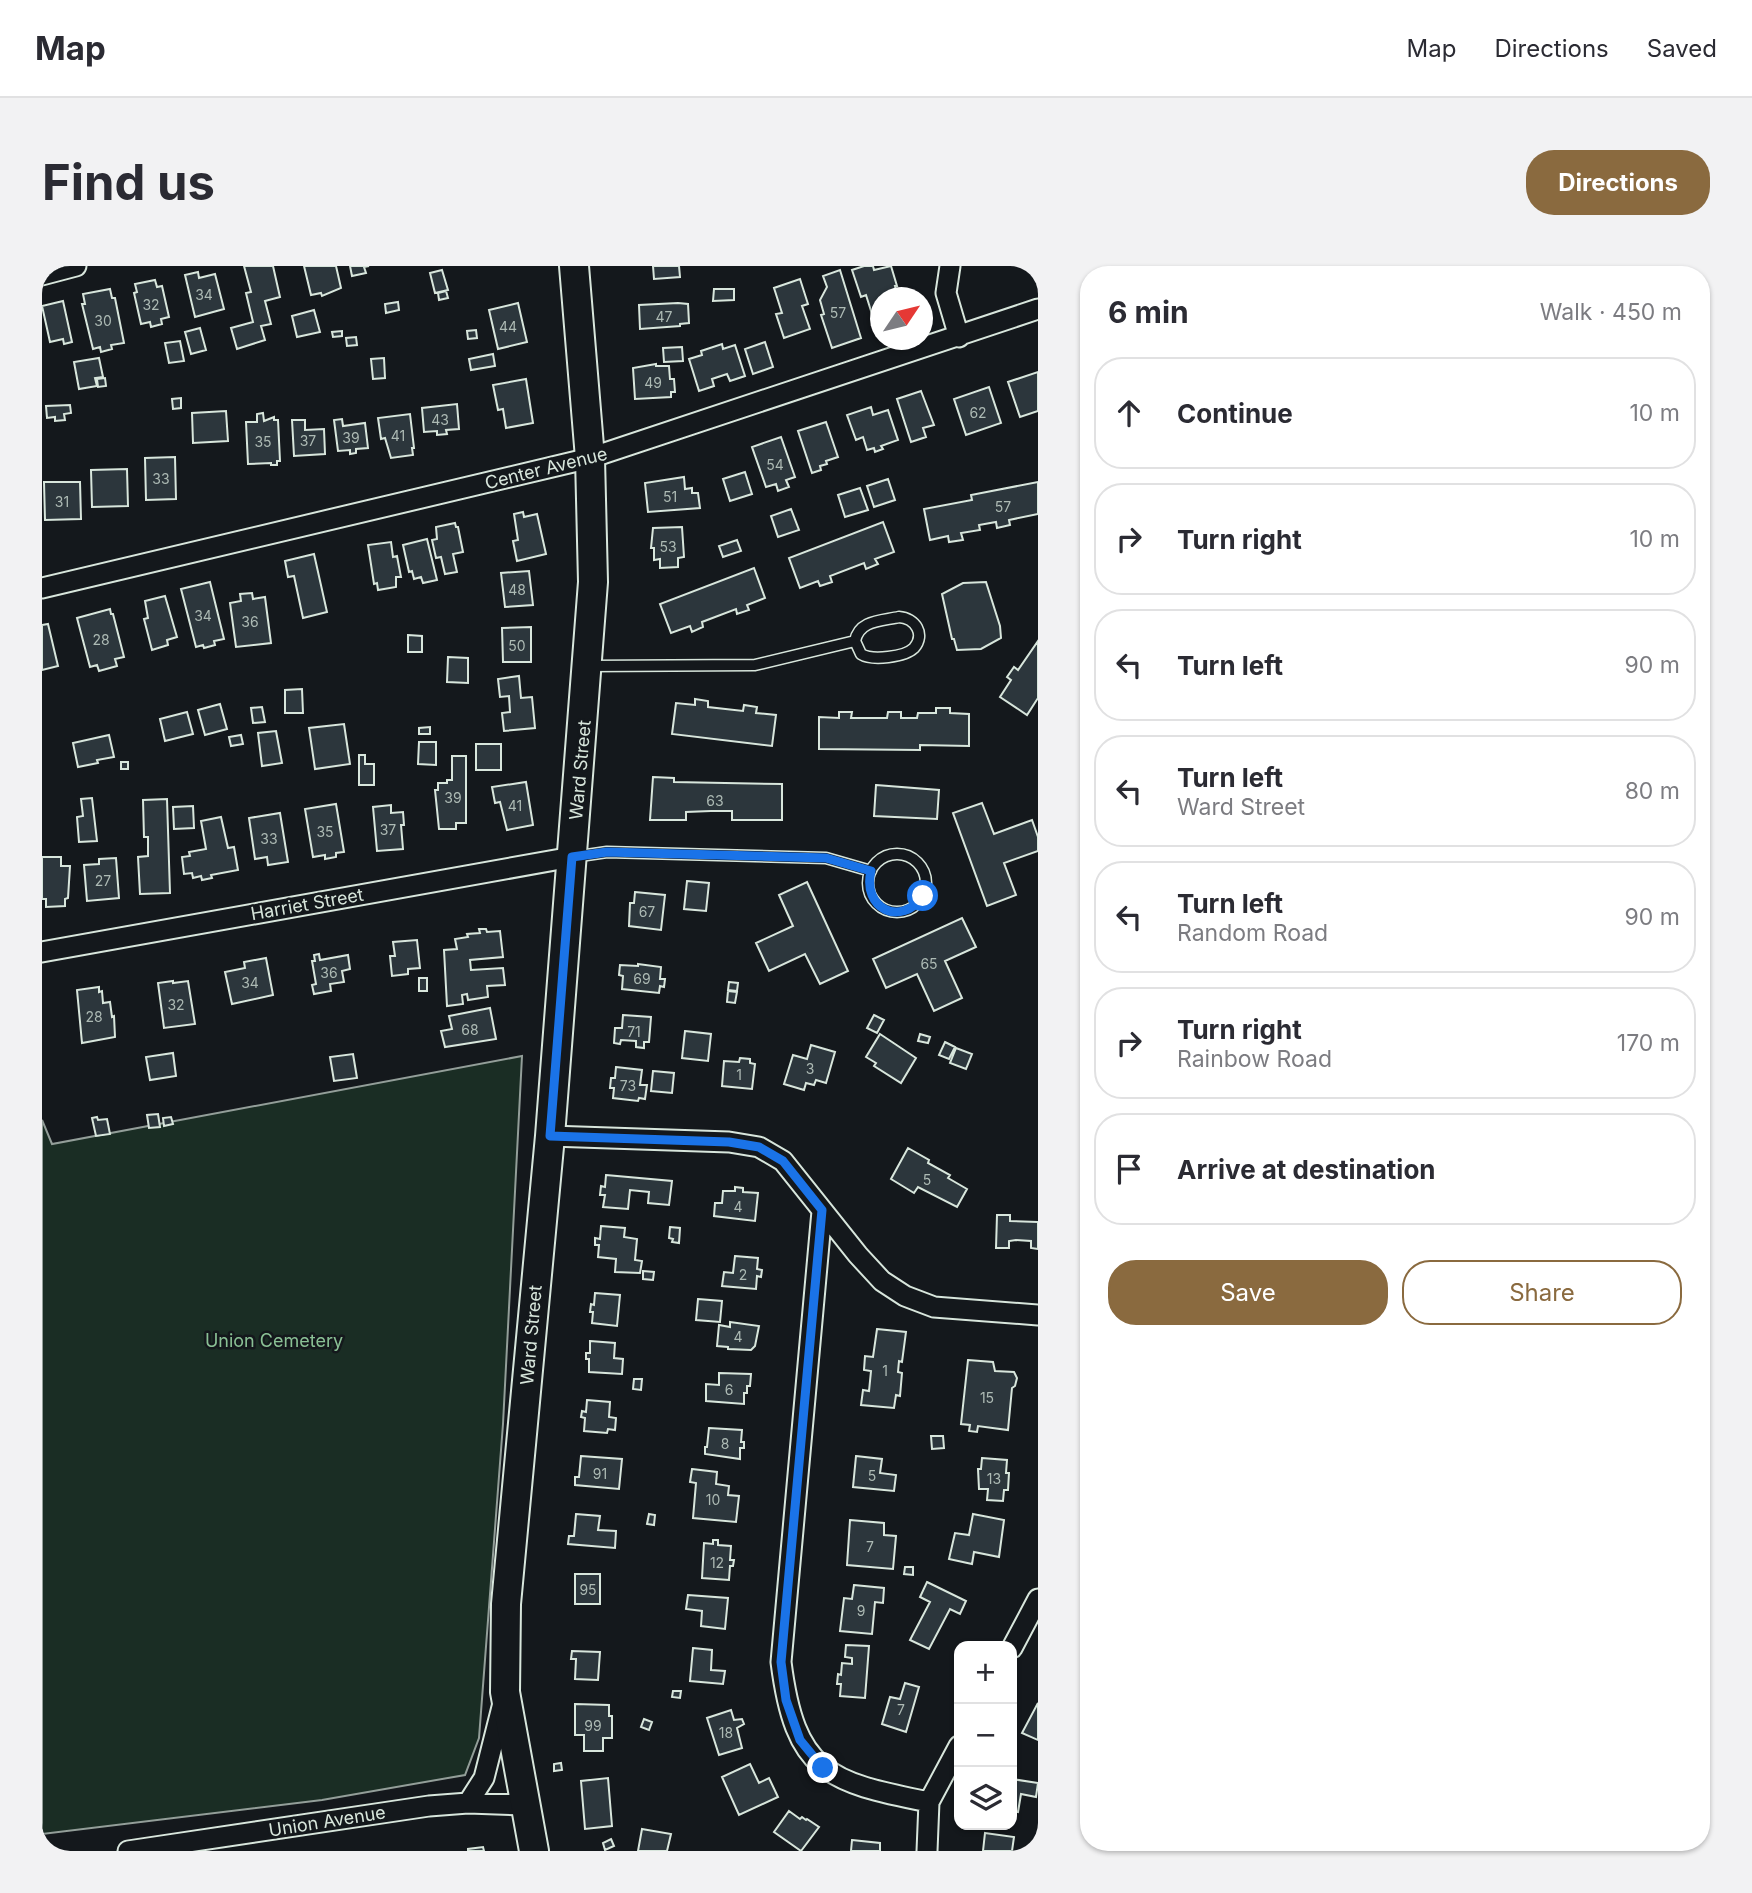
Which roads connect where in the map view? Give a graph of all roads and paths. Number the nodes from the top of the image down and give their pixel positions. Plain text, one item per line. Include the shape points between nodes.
1 (76, 266) edge
2 (574, 266) edge
3 (950, 266) edge
4 (42, 275) edge
5 (1038, 309) edge
6 (959, 337) junction
7 (590, 458) junction
8 (42, 588) edge
9 (855, 641) junction
10 (588, 666) junction
11 (572, 857) junction
12 (871, 871) junction
13 (42, 952) edge
14 (550, 1136) junction
15 (822, 1210) junction
16 (1038, 1315) edge
17 (1038, 1599) edge
18 (1016, 1641) edge
19 (505, 1692) junction
20 (954, 1755) edge
21 (929, 1802) junction
22 (468, 1803) junction
23 (526, 1805) junction
24 (128, 1851) edge
25 (534, 1851) edge
26 (928, 1851) edge

1 - 4 street
2 - 7 main road, Ward Street
3 - 6 street via 946,293
5 - 6 street, Center Avenue
6 - 7 street, Center Avenue
7 - 8 street, Center Avenue
7 - 10 main road, Ward Street via 593,582
9 - 9 lane via 861,654 874,659 910,651 919,633 912,621 899,617 866,624
9 - 10 lane via 755,665
10 - 11 main road, Ward Street
11 - 12 lane via 607,852 826,858
11 - 13 street, Harriet Street
11 - 14 main road, Ward Street
12 - 12 lane via 870,893 885,910 907,911 923,896 925,874 910,858 888,856
14 - 15 street via 759,1147 783,1161
14 - 19 main road, Ward Street via 506,1604
15 - 16 street via 882,1281 905,1296 934,1307
15 - 21 street via 781,1662 786,1700 800,1740 823,1768 850,1784
17 - 18 street
19 - 22 street, Ward Street via 484,1777
19 - 23 main road, Ward Street
20 - 21 street
21 - 26 street
22 - 23 street, Union Avenue
22 - 24 street, Union Avenue
23 - 25 main road, Ward Street

